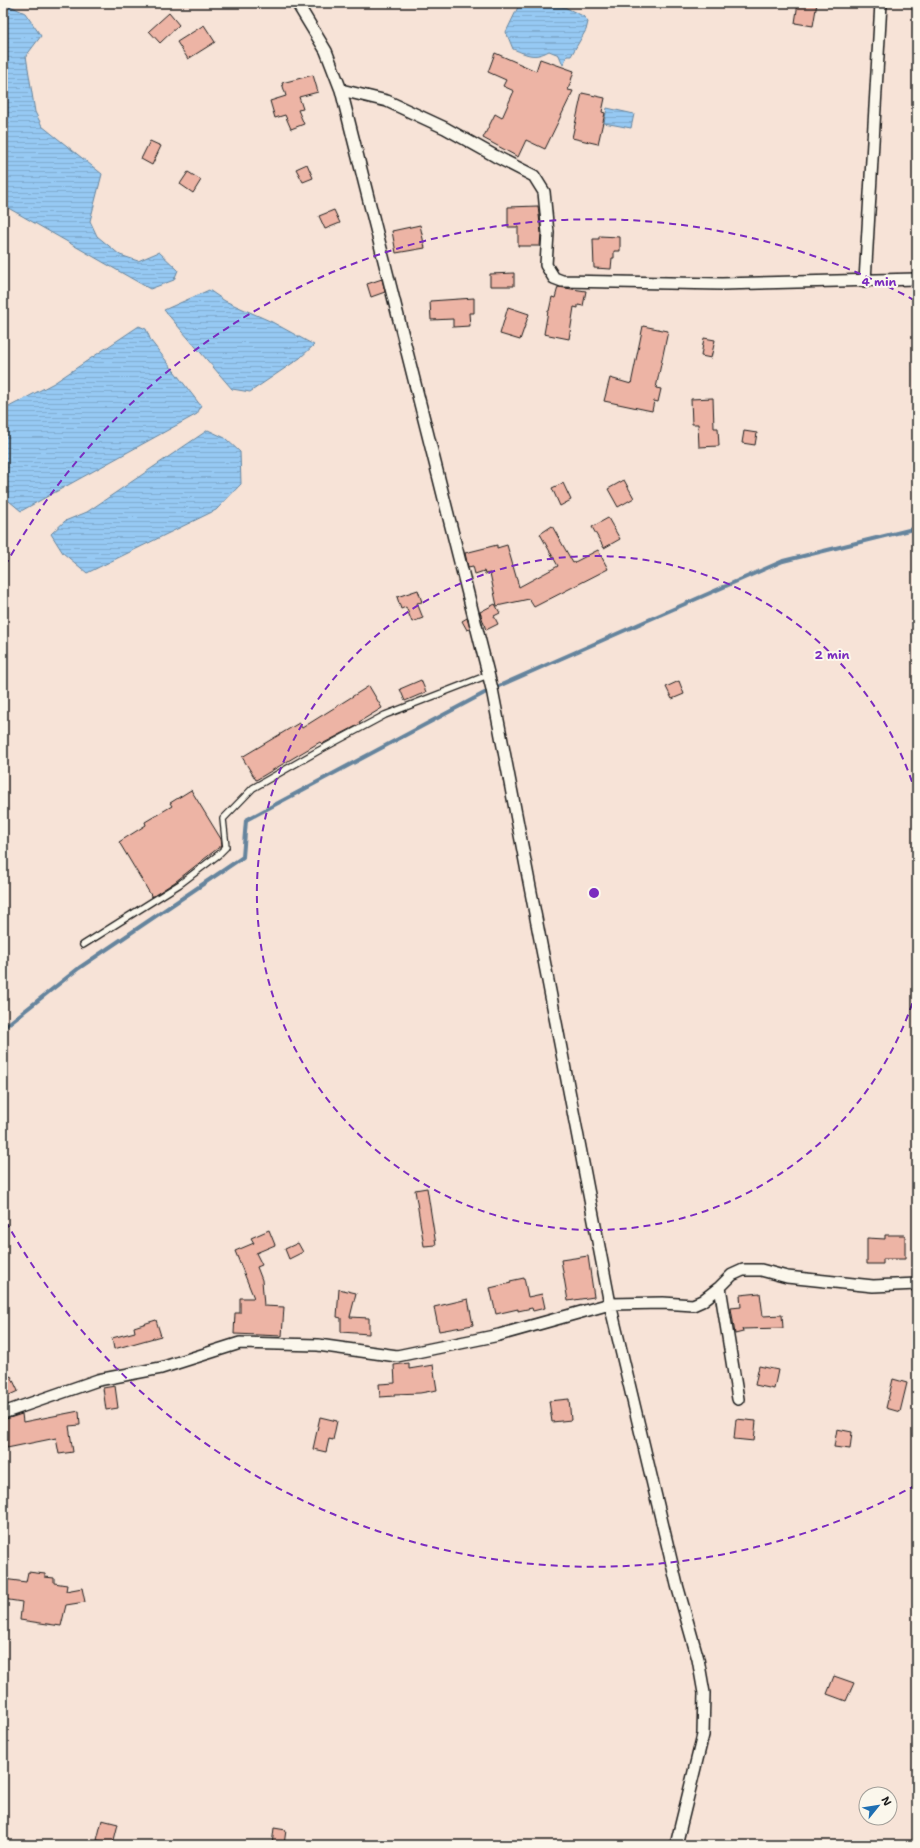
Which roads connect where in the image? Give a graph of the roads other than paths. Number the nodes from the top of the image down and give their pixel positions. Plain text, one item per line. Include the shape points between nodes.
1 (297, 3) edge
2 (881, 3) edge
3 (341, 90) junction
4 (917, 279) edge
5 (865, 281) junction
6 (488, 675) junction
7 (83, 945) dead end
8 (917, 1284) edge
9 (720, 1287) junction
10 (610, 1304) junction
11 (738, 1399) dead end
12 (3, 1413) edge
13 (676, 1845) edge

1 - 3 street via 326,51
2 - 5 street
3 - 5 street via 387,101 445,128 534,176 544,192 548,233 546,264 554,278 562,281 722,284
3 - 6 street
4 - 5 street
6 - 7 lane via 385,715 253,788 223,820 226,847 218,855 173,888
6 - 10 street
8 - 9 street via 873,1286 787,1276 761,1270 743,1270 732,1274
9 - 10 street via 693,1305
9 - 11 street
10 - 12 street via 499,1335 397,1356 318,1345 240,1343 161,1368 98,1380
10 - 13 street via 676,1585 698,1660 704,1694 703,1735

